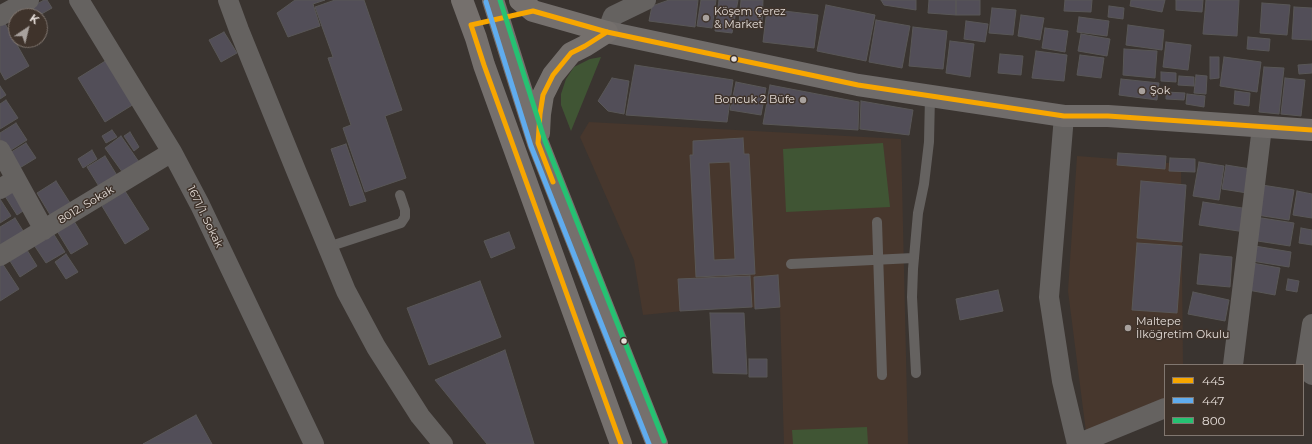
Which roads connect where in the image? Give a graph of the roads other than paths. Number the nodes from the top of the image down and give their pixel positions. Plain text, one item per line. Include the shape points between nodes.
1 (28, 0) edge
2 (79, 0) edge
3 (228, 0) edge
4 (462, 0) edge
5 (646, 0) edge
6 (527, 5) edge
7 (496, 9) edge
8 (0, 16) edge
9 (472, 25) junction
10 (607, 32) junction
11 (930, 96) junction
12 (1064, 116) junction
13 (1262, 127) junction
14 (1312, 130) edge
15 (538, 143) junction
16 (0, 150) edge
17 (172, 152) junction
18 (8, 184) edge
19 (400, 194) dead end
20 (877, 222) dead end
21 (44, 230) junction
22 (328, 247) junction
23 (0, 256) edge
24 (913, 258) junction
25 (878, 260) junction
26 (791, 264) dead end
27 (1312, 324) edge
28 (1233, 364) edge
29 (1308, 371) edge
30 (916, 372) dead end
31 (882, 374) dead end
32 (1164, 408) edge
33 (314, 444) edge
34 (443, 444) edge
35 (621, 444) edge
36 (657, 444) edge
37 (1077, 444) edge

1 - 8 street
2 - 17 street, 1671/1. Sokak
3 - 22 street
4 - 9 highway
5 - 10 street via 613,16
6 - 7 highway
6 - 10 highway
7 - 9 highway
7 - 15 highway
9 - 35 highway via 484,65
10 - 11 street via 858,85
10 - 15 highway via 571,53 553,75 543,95
11 - 12 street
11 - 24 lane via 929,149
12 - 13 street via 1108,116
12 - 37 street via 1049,297 1062,380
13 - 14 street
13 - 28 street
15 - 36 highway
16 - 18 street
17 - 21 street, 8012. Sokak
17 - 33 street, 1671/1. Sokak via 200,205
18 - 21 street
19 - 22 lane via 405,210 405,218 401,223
20 - 25 lane
21 - 23 street, 8012. Sokak
22 - 34 street via 346,291 376,347 420,416
24 - 25 lane
24 - 30 lane via 912,297
25 - 26 lane
25 - 31 lane
27 - 29 street
32 - 37 street

